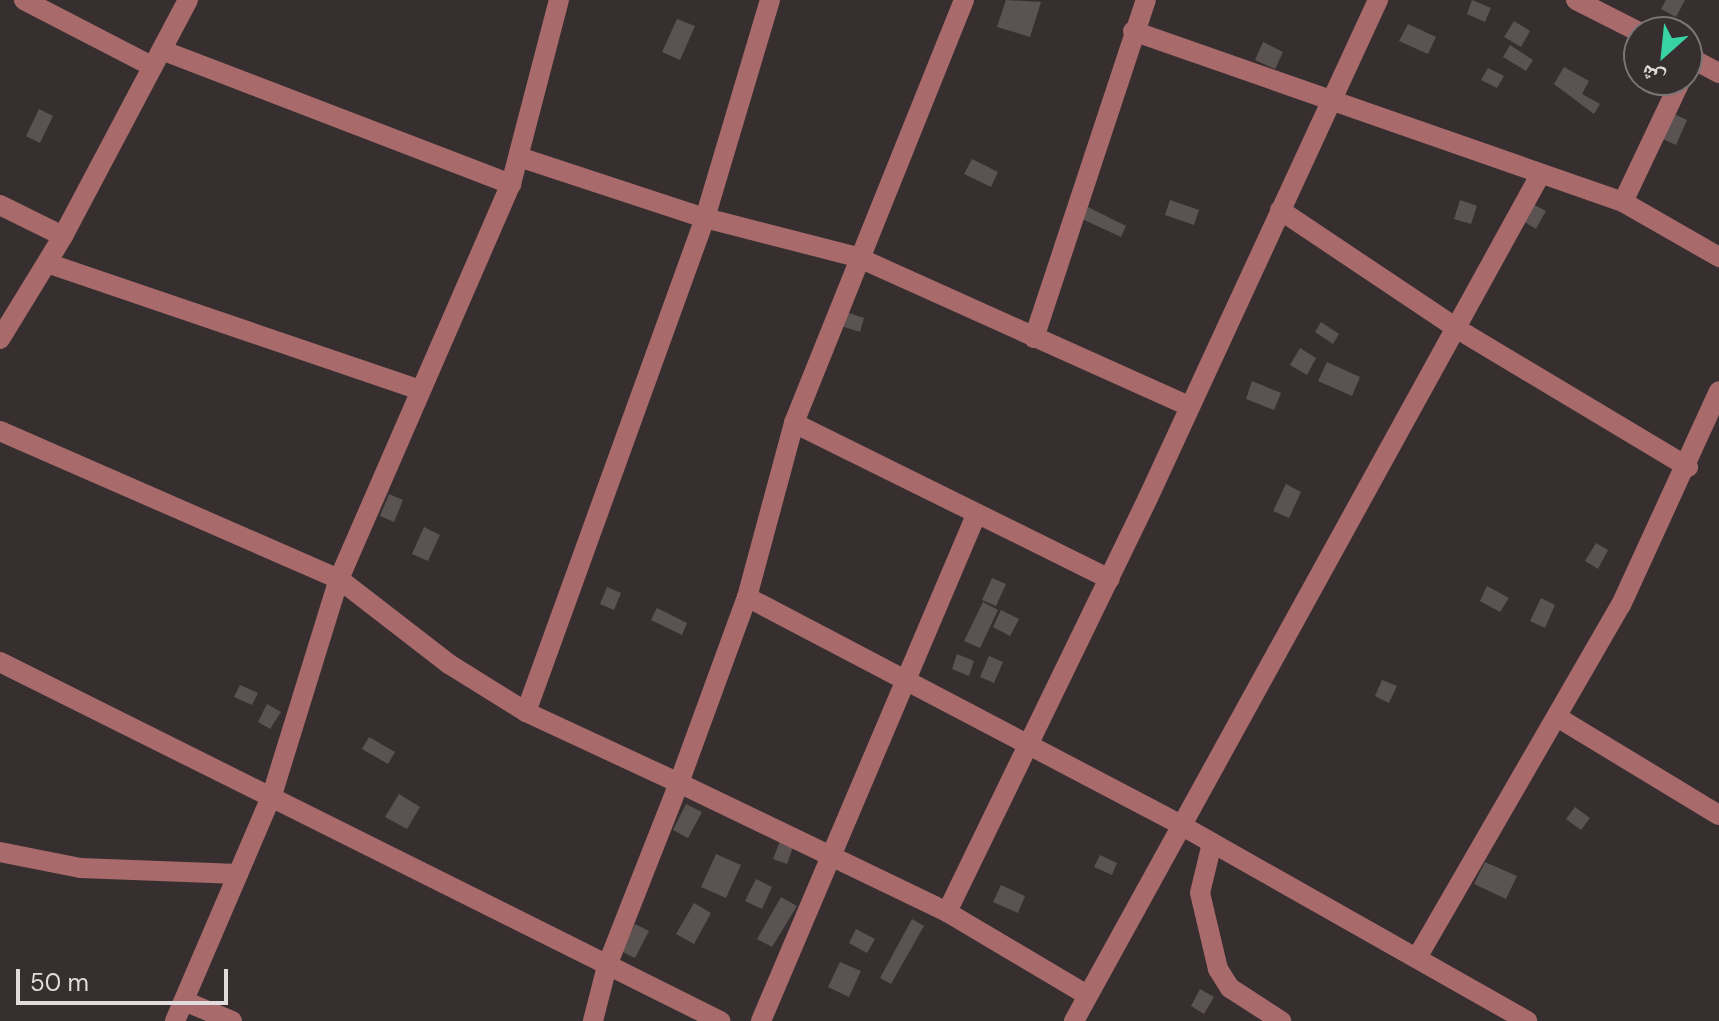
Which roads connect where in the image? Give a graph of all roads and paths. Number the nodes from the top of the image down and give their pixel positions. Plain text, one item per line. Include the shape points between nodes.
1 (24, 0) edge
2 (188, 0) edge
3 (559, 0) edge
4 (770, 0) edge
5 (964, 0) edge
6 (1378, 0) edge
7 (1576, 0) edge
8 (1140, 2) edge
9 (1623, 24) edge
10 (1133, 31) junction
11 (159, 59) junction
12 (1673, 96) edge
13 (1331, 103) junction
14 (519, 157) junction
15 (1539, 177) junction
16 (511, 184) junction
17 (1623, 202) junction
18 (0, 205) edge
19 (1280, 210) junction
20 (705, 218) junction
21 (63, 236) junction
22 (857, 257) junction
23 (1719, 257) edge
24 (47, 263) junction
25 (1459, 330) junction
26 (1034, 338) junction
27 (0, 339) edge
28 (417, 389) junction
29 (1719, 391) edge
30 (1189, 406) junction
31 (1715, 420) edge
32 (794, 423) junction
33 (0, 431) edge
34 (1688, 467) junction
35 (976, 515) junction
36 (339, 579) junction
37 (1110, 579) junction
38 (747, 597) junction
39 (0, 662) edge
40 (904, 683) junction
41 (526, 712) junction
42 (1557, 717) junction
43 (1028, 746) junction
44 (679, 783) junction
45 (272, 795) junction
46 (1719, 815) edge
47 (1179, 824) junction
48 (1212, 843) junction
49 (0, 852) edge
50 (831, 856) junction
51 (238, 874) junction
52 (947, 912) junction
53 (1418, 956) junction
54 (607, 966) junction
55 (1087, 995) junction
56 (184, 1001) junction
57 (175, 1021) edge
58 (232, 1021) edge
59 (593, 1021) edge
60 (720, 1021) edge
61 (761, 1021) edge
62 (1074, 1021) edge
63 (1281, 1021) edge
64 (1527, 1021) edge

1 - 11 street
2 - 11 street
3 - 14 street
4 - 20 street
5 - 22 street
6 - 13 street
7 - 9 street
8 - 10 street
10 - 13 street
10 - 26 street
11 - 16 street
11 - 21 street
12 - 17 street
13 - 15 street
13 - 19 street
14 - 16 street
14 - 20 street
15 - 17 street
15 - 25 street
16 - 28 street
17 - 23 street
18 - 21 street
19 - 25 street
19 - 30 street
20 - 22 street
20 - 41 street
21 - 24 street
22 - 26 street
22 - 32 street
24 - 27 street
24 - 28 street
25 - 34 street
25 - 47 street
26 - 30 street
28 - 36 street
29 - 31 street
30 - 37 street
31 - 34 street
32 - 35 street
32 - 38 street
33 - 36 street
34 - 42 street
35 - 37 street
35 - 40 street
36 - 41 street via 449,664
36 - 45 street
37 - 43 street
38 - 40 street
38 - 44 street
39 - 45 street
40 - 43 street
40 - 50 street
41 - 44 street
42 - 46 street
42 - 53 street
43 - 47 street
43 - 52 street
44 - 50 street
44 - 54 street
45 - 51 street
45 - 54 street
47 - 48 street
47 - 55 street
48 - 53 street
48 - 63 street via 1200,893 1218,969 1230,988
49 - 51 street via 80,868
50 - 52 street
50 - 61 street
51 - 56 street
52 - 55 street
53 - 64 street
54 - 59 street
54 - 60 street
55 - 62 street
56 - 57 street
56 - 58 street

